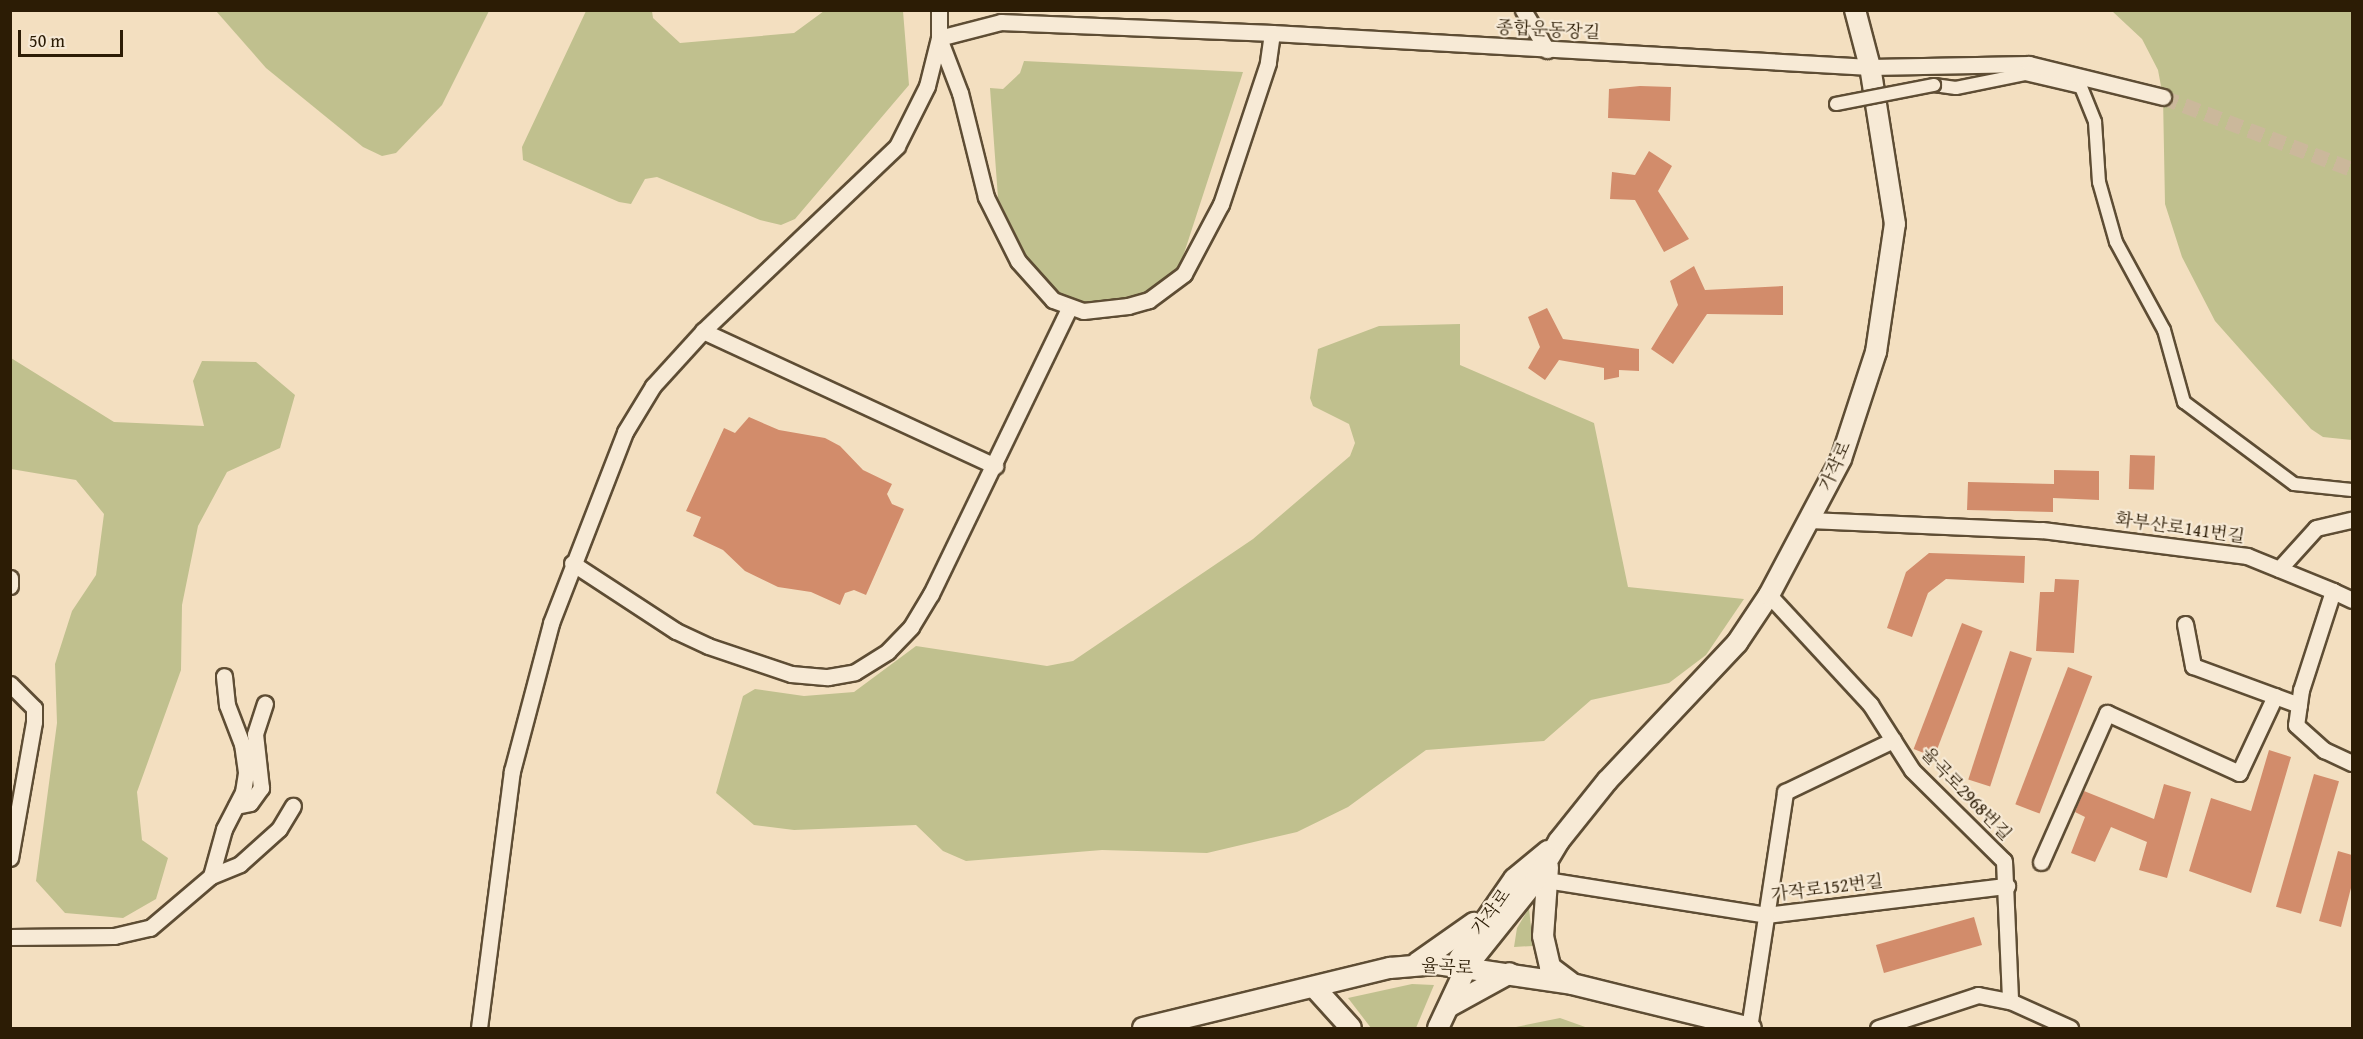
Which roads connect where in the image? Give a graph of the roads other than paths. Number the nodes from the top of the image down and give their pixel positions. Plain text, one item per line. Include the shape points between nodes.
1 (939, 10) edge
2 (1523, 10) edge
3 (1855, 10) edge
4 (1272, 33) junction
5 (939, 38) junction
6 (1547, 50) junction
7 (1870, 67) junction
8 (2163, 98) tunnel mouth
9 (1836, 104) dead end
10 (1069, 309) junction
11 (703, 331) junction
12 (995, 466) junction
13 (2352, 490) edge
14 (1809, 520) junction
15 (2352, 520) edge
16 (572, 563) junction
17 (2279, 569) junction
18 (10, 578) edge
19 (10, 586) edge
20 (2332, 591) junction
21 (1769, 595) junction
22 (2352, 600) edge
23 (2185, 624) dead end
24 (224, 676) dead end
25 (10, 684) edge
26 (2275, 696) junction
27 (265, 704) dead end
28 (2299, 705) junction
29 (1893, 740) junction
30 (2352, 763) edge
31 (236, 806) junction
32 (293, 806) dead end
33 (1554, 849) junction
34 (10, 858) edge
35 (2041, 862) dead end
36 (211, 876) junction
37 (1514, 879) junction
38 (1546, 880) junction
39 (2007, 886) junction
40 (1766, 915) junction
41 (10, 937) edge
42 (1415, 964) junction
43 (1461, 966) junction
44 (1510, 973) junction
45 (1572, 984) junction
46 (1314, 987) junction
47 (2010, 1001) junction
48 (1448, 1007) junction
49 (1723, 1025) edge
50 (1750, 1028) edge
51 (480, 1029) edge
52 (1143, 1029) edge
53 (1351, 1029) edge
54 (1423, 1029) edge
55 (1438, 1029) edge
56 (1878, 1029) edge
57 (2070, 1029) edge

1 - 5 street
2 - 6 street
3 - 7 street, 가작로
4 - 5 street, 종합운동장길 via 1001,22
4 - 6 street, 종합운동장길
4 - 10 street via 1268,63 1221,204 1184,274 1149,300 1105,310
5 - 10 street via 960,93 973,160 1003,235 1035,282
5 - 11 street via 927,86 897,146
6 - 7 street, 종합운동장길
7 - 8 street, 종합운동장길 via 2029,64
7 - 14 street, 가작로 via 1895,224 1876,352 1841,459
9 - 13 street, bridge via 1934,85 1956,88 2025,74 2081,87 2095,122 2100,182 2116,242 2164,330 2184,402 2294,484
10 - 12 street
11 - 12 street
11 - 16 street via 653,386 625,432
12 - 16 street via 911,627 888,651 855,672 828,677 791,674 716,649 676,631
14 - 17 street, 화부산로141번길 via 2042,530 2247,556
14 - 21 street, 가작로
15 - 17 street via 2316,528
16 - 51 street via 551,622 512,771
17 - 20 street, 화부산로141번길
18 - 19 street
20 - 22 street, 화부산로141번길
20 - 28 street
21 - 29 street, 율곡로2968번길 via 1870,704
21 - 33 street, 가작로 via 1737,643 1607,781
23 - 26 street via 2193,666
24 - 31 street via 227,705 242,744 246,772
25 - 34 street via 34,708 34,722
26 - 28 street
26 - 35 street via 2239,773 2107,713
27 - 31 street via 255,734 261,788 250,803
28 - 30 street via 2296,725 2324,750
29 - 39 street, 율곡로2968번길 via 1912,770 2004,861
29 - 40 street via 1785,792
31 - 36 street
32 - 36 street via 279,829 240,864
33 - 37 street, 가작로
33 - 38 street
33 - 43 street, 가작로
36 - 41 street via 150,928 114,936
37 - 42 street via 1468,930
37 - 43 street, 가작로
38 - 40 street, 가작로152번길
38 - 45 street via 1541,917 1546,952 1550,967
39 - 40 street, 가작로152번길
39 - 47 street, 율곡로2968번길
40 - 50 street
42 - 43 street, 율곡로
42 - 46 street, 율곡로
43 - 44 street, 율곡로
43 - 48 street, 가작로
43 - 54 street, 가작로
44 - 45 street, 율곡로
44 - 48 street via 1464,994
45 - 49 street, 율곡로
46 - 52 street, 율곡로
46 - 53 street
47 - 56 street via 1978,995
47 - 57 street
48 - 55 street, 가작로
49 - 50 street, 율곡로

